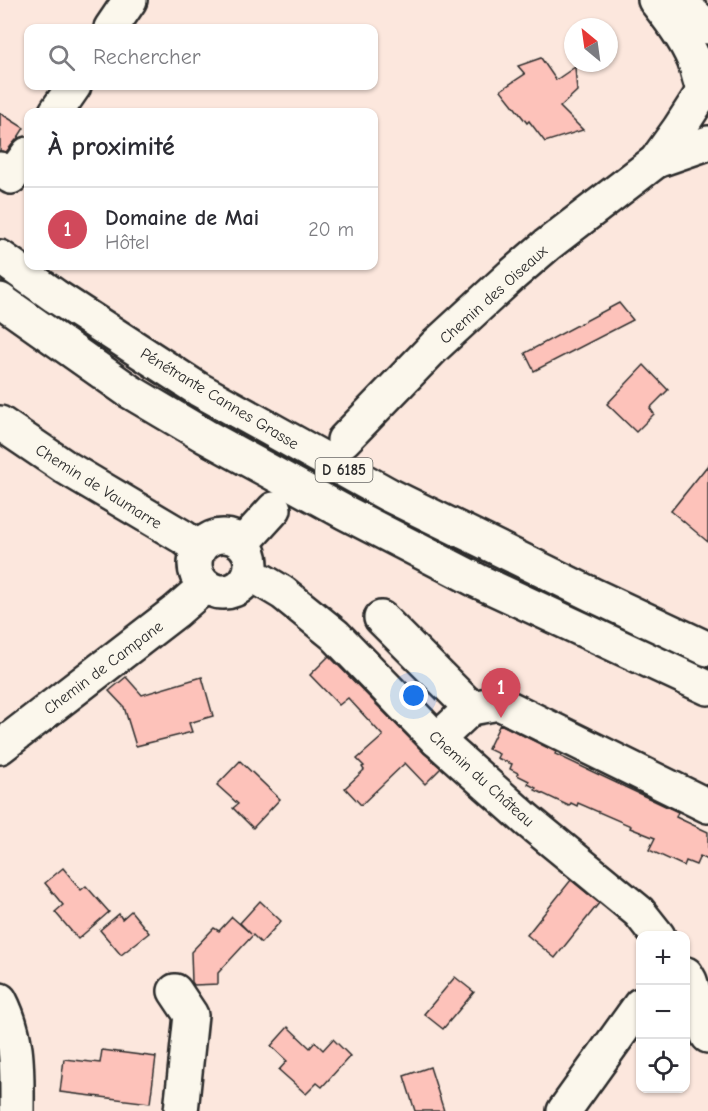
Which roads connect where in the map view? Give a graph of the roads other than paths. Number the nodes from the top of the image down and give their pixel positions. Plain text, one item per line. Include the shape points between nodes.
1 (130, 0) edge
2 (655, 0) edge
3 (680, 0) edge
4 (114, 24) edge
5 (708, 27) edge
6 (71, 90) edge
7 (704, 93) edge
8 (59, 108) edge
9 (708, 143) edge
10 (24, 160) edge
11 (656, 161) junction
12 (0, 169) edge
13 (0, 257) edge
14 (0, 300) edge
15 (0, 423) edge
16 (344, 440) dead end
17 (274, 509) dead end
18 (243, 543) junction
19 (199, 549) junction
20 (250, 575) junction
21 (205, 586) junction
22 (381, 618) dead end
23 (708, 649) edge
24 (708, 688) edge
25 (471, 708) junction
26 (437, 740) junction
27 (0, 747) edge
28 (708, 807) edge
29 (654, 931) edge
30 (690, 981) edge
31 (175, 991) dead end
32 (0, 1000) edge
33 (636, 1011) edge
34 (708, 1036) edge
35 (8, 1050) edge
36 (17, 1111) edge
37 (182, 1111) edge
38 (564, 1111) edge

1 - 4 main road
2 - 7 main road via 686,44
3 - 5 main road
6 - 8 main road
7 - 11 main road, Chemin des Oiseaux
9 - 11 main road, Chemin des Oiseaux
10 - 12 main road via 12,177
11 - 16 main road, Chemin des Oiseaux via 502,283
13 - 23 main road, Pénétrante Cannes Grasse / D 6185 via 198,389 369,484
14 - 24 main road, D 6185 via 129,391 204,436 478,581
15 - 19 main road, Chemin de Vaumarre
17 - 18 main road
18 - 19 main road via 225,535 206,541
18 - 20 main road via 251,558
19 - 21 main road via 195,568
20 - 21 main road via 244,584 224,593
20 - 26 main road, Chemin du Château via 283,593 335,635
21 - 27 main road, Chemin de Campane
22 - 25 main road
25 - 26 main road
25 - 28 main road via 499,703
26 - 29 main road, Chemin du Château via 639,912
30 - 34 main road
31 - 37 main road via 191,1015
32 - 35 main road via 11,1028
33 - 38 main road
35 - 36 main road via 17,1071

